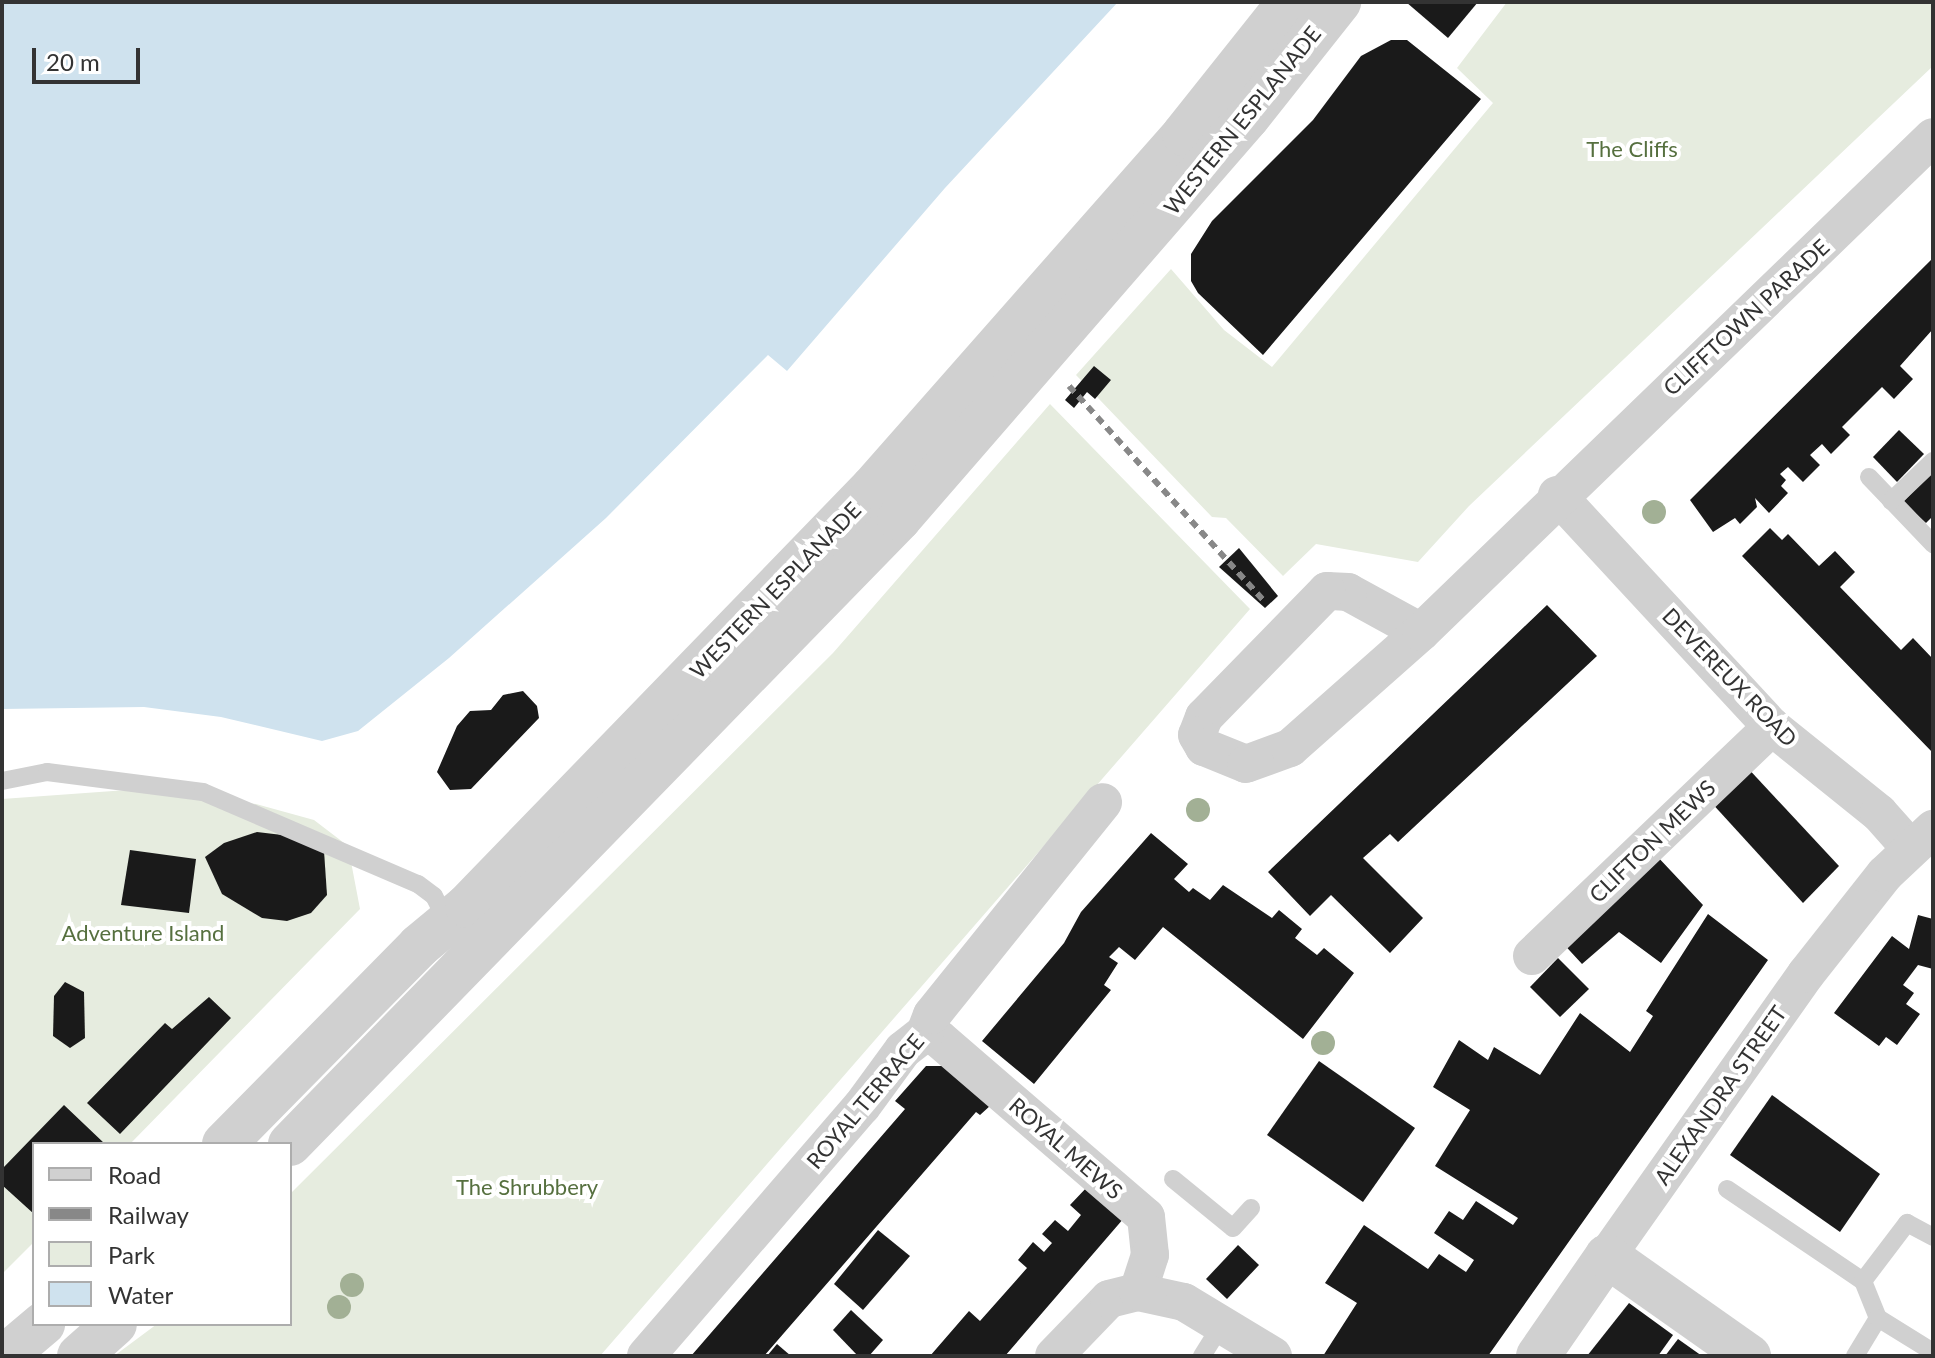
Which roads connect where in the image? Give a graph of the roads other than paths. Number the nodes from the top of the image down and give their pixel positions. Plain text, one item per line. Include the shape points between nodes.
1 (1289, 2) edge
2 (1339, 2) edge
3 (1933, 137) edge
4 (1933, 461) edge
5 (1869, 477) dead end
6 (1557, 495) junction
7 (1891, 501) junction
8 (1933, 544) edge
9 (1421, 632) junction
10 (1772, 727) junction
11 (2, 781) edge
12 (1103, 802) dead end
13 (1923, 843) edge
14 (449, 924) junction
15 (479, 956) junction
16 (1532, 956) dead end
17 (925, 1033) junction
18 (226, 1142) edge
19 (292, 1142) edge
20 (1173, 1179) dead end
21 (1727, 1189) dead end
22 (1251, 1208) dead end
23 (1933, 1237) edge
24 (1607, 1256) junction
25 (1863, 1281) junction
26 (1138, 1292) junction
27 (1878, 1318) junction
28 (41, 1326) edge
29 (113, 1326) edge
30 (1234, 1347) edge
31 (1933, 1352) edge
32 (5, 1356) edge
33 (79, 1356) edge
34 (646, 1356) edge
35 (1054, 1356) edge
36 (1538, 1356) edge
37 (1749, 1356) edge
38 (1855, 1356) edge

1 - 14 street, WESTERN ESPLANADE via 1184,134 873,487
2 - 15 street, WESTERN ESPLANADE via 1228,140 919,497
3 - 6 street, CLIFFTOWN PARADE
4 - 7 lane
5 - 7 lane
6 - 9 street, CLIFFTOWN PARADE
6 - 10 street, DEVEREUX ROAD
7 - 8 lane
9 - 9 street, CLIFFTOWN PARADE via 1290,748 1246,764 1204,747 1197,735 1204,717 1327,591 1348,592
10 - 13 street, DEVEREUX ROAD
10 - 16 street, CLIFTON MEWS
11 - 14 lane via 47,772 203,792 418,884 434,896
12 - 17 street, ROYAL TERRACE via 932,1015
13 - 24 street, ALEXANDRA STREET via 1806,974
14 - 15 lane
14 - 18 street, WESTERN ESPLANADE via 419,946
15 - 19 street, WESTERN ESPLANADE
17 - 26 street, ROYAL MEWS via 939,1039 1146,1217 1150,1255
17 - 34 street, ROYAL TERRACE via 903,1050 862,1106
20 - 22 lane via 1233,1228
21 - 25 lane
23 - 25 lane via 1907,1223
24 - 36 street, ALEXANDRA STREET
24 - 37 street
25 - 27 lane
26 - 30 street via 1184,1302
26 - 35 street via 1109,1299
27 - 31 lane
27 - 38 lane
28 - 32 street
29 - 33 street

